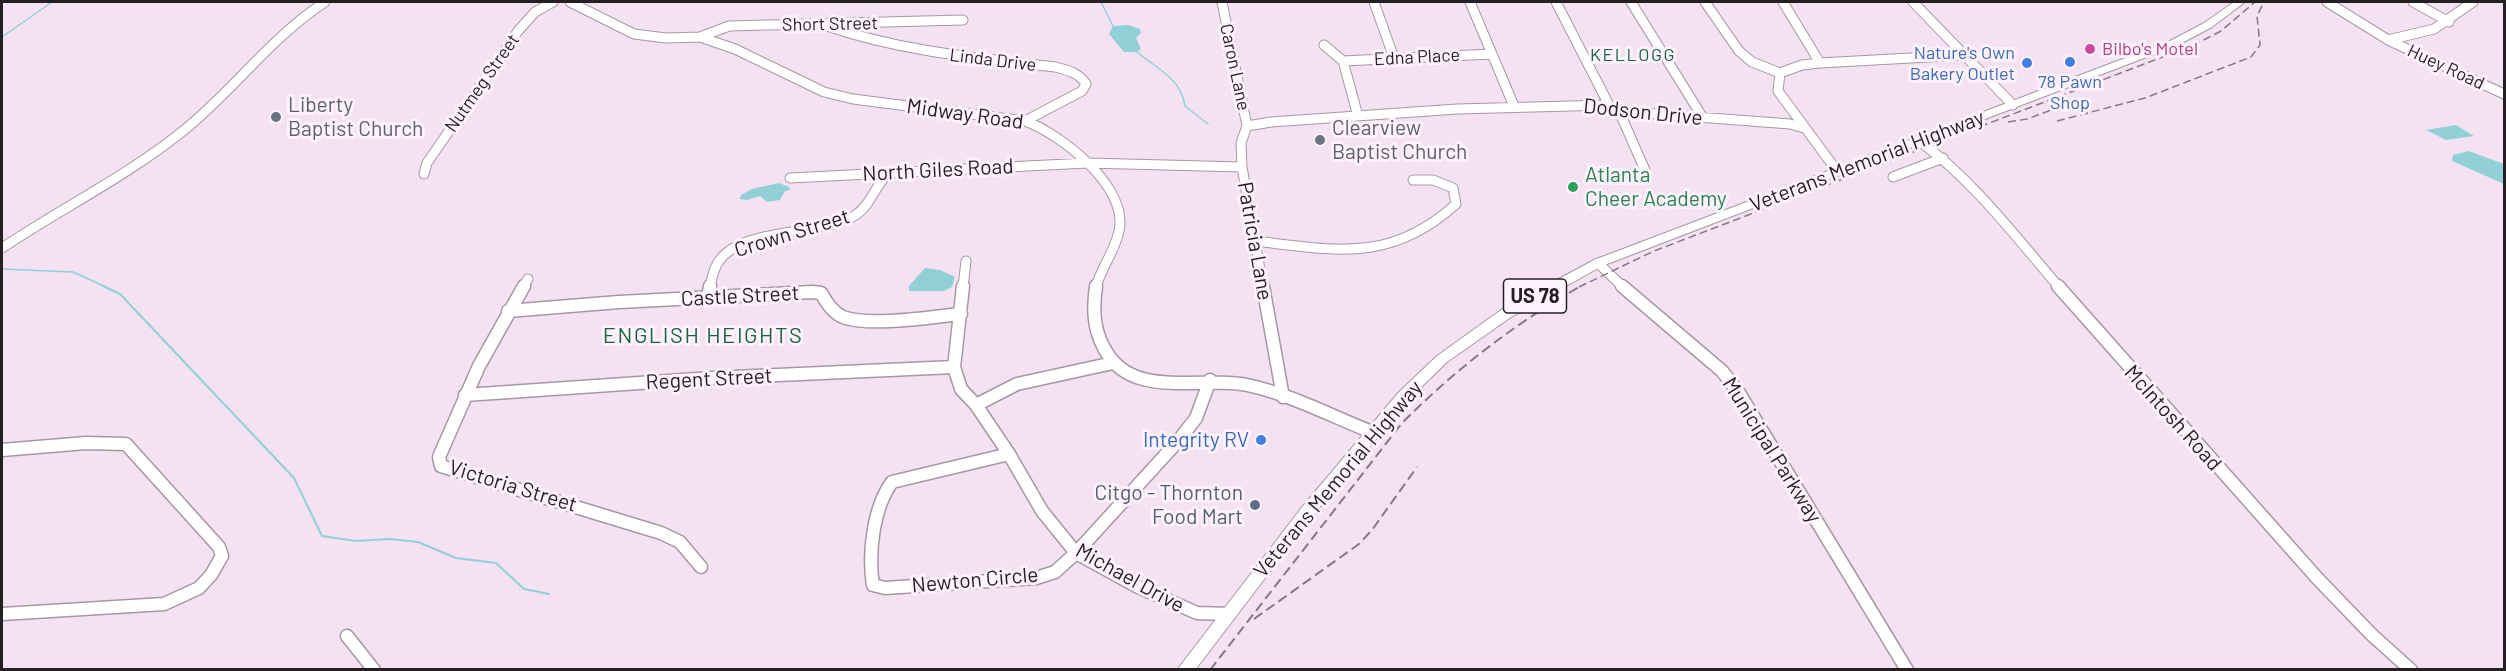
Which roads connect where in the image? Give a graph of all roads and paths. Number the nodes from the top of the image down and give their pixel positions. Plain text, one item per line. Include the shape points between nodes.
1 (325, 2) edge
2 (553, 2) edge
3 (570, 2) edge
4 (1222, 2) edge
5 (1374, 2) edge
6 (1470, 2) edge
7 (1556, 2) edge
8 (1631, 2) edge
9 (1705, 2) edge
10 (1783, 2) edge
11 (1913, 2) edge
12 (2240, 2) edge
13 (2327, 2) edge
14 (2413, 2) edge
15 (2473, 2) edge
16 (585, 4) edge
17 (963, 20) dead end
18 (2449, 22) junction
19 (824, 25) junction
20 (700, 37) junction
21 (2387, 40) junction
22 (1324, 45) dead end
23 (1492, 54) junction
24 (1965, 56) junction
25 (1394, 58) junction
26 (1343, 61) junction
27 (1820, 63) junction
28 (1780, 73) junction
29 (2505, 94) edge
30 (1609, 105) junction
31 (2013, 105) junction
32 (1514, 106) junction
33 (1619, 111) junction
34 (1358, 116) junction
35 (1703, 118) junction
36 (1025, 121) junction
37 (1247, 126) junction
38 (1804, 128) junction
39 (1918, 140) junction
40 (1943, 158) junction
41 (1087, 163) junction
42 (1242, 167) junction
43 (1645, 170) dead end
44 (1837, 171) junction
45 (888, 173) junction
46 (424, 174) dead end
47 (1893, 177) dead end
48 (790, 178) dead end
49 (1413, 180) dead end
50 (1254, 241) junction
51 (2, 248) edge
52 (966, 261) dead end
53 (1598, 263) junction
54 (528, 279) dead end
55 (708, 298) junction
56 (508, 311) junction
57 (961, 314) junction
58 (1113, 363) junction
59 (954, 367) junction
60 (1210, 380) junction
61 (465, 395) junction
62 (1283, 397) junction
63 (976, 405) junction
64 (1372, 432) junction
65 (2, 450) edge
66 (1009, 454) junction
67 (1076, 553) junction
68 (701, 567) dead end
69 (2, 614) edge
70 (1228, 614) junction
71 (347, 636) dead end
72 (374, 669) edge
73 (1185, 669) edge
74 (1907, 669) edge
75 (2411, 669) edge

1 - 51 street via 276,38 182,132
2 - 46 street, Nutmeg Street via 535,12 518,31 427,163
3 - 16 street, Midway Road
4 - 37 street, Caron Lane
5 - 25 street
6 - 23 street
7 - 30 street
8 - 35 street
9 - 28 street via 1739,51 1752,62
10 - 27 street
11 - 24 street
12 - 31 main road, Veterans Memorial Highway / US 78 via 2179,41
13 - 21 street, Huey Road
14 - 18 street
15 - 18 street
16 - 20 street, Midway Road via 634,34
17 - 19 street, Short Street
18 - 21 street via 2432,31
19 - 20 street, Short Street via 729,26
19 - 36 street, Linda Drive via 889,46 1055,67 1083,78 1086,84 1082,91
20 - 36 street, Midway Road via 735,49 824,92
21 - 29 street, Huey Road
22 - 26 street
23 - 25 street, Edna Place
23 - 32 street
24 - 27 street
24 - 31 street
25 - 26 street, Edna Place
26 - 34 street
27 - 28 street
28 - 38 street via 1778,91
30 - 32 street, Dodson Drive
30 - 33 street, Dodson Drive
31 - 39 main road, Veterans Memorial Highway / US 78
32 - 34 street, Dodson Drive
33 - 35 street, Dodson Drive
33 - 43 street
34 - 37 street, Dodson Drive
35 - 38 street, Dodson Drive
36 - 41 street, Midway Road via 1053,135
37 - 42 street, Caron Lane via 1241,143
38 - 44 street
39 - 40 street, McIntosh Road
39 - 44 main road, Veterans Memorial Highway / US 78
40 - 47 street
40 - 75 street, McIntosh Road via 2317,579
41 - 42 street, Patricia Lane
41 - 45 street, North Giles Road
41 - 58 street, Midway Road via 1100,175 1121,214 1118,241 1092,293 1092,316
42 - 50 street, Patricia Lane
44 - 53 main road, Veterans Memorial Highway / US 78
45 - 48 street, North Giles Road
45 - 55 street, Crown Street via 867,205 846,220 732,248 716,265
49 - 50 street via 1424,178 1453,188 1456,204 1399,242 1312,247
50 - 62 street, Patricia Lane
52 - 57 street
53 - 64 main road, Veterans Memorial Highway / US 78 via 1482,329 1423,376
53 - 74 street, Municipal Parkway via 1722,371
54 - 56 street, Victoria Street
55 - 56 street, Castle Street
55 - 57 street, Castle Street via 812,292 821,293 843,318
56 - 61 street, Victoria Street
57 - 59 street
58 - 60 street via 1142,380
58 - 63 street via 1017,384
59 - 61 street, Regent Street
59 - 63 street, Michael Drive via 961,389
60 - 62 street via 1262,389
60 - 67 street, Newton Circle via 1196,418 1179,440
61 - 68 street, Victoria Street via 439,457 441,466 662,533 680,542
62 - 64 street
63 - 66 street, Michael Drive
64 - 70 main road, Veterans Memorial Highway / US 78
65 - 69 street via 126,444 219,547 222,556 202,586 188,596 164,604
66 - 67 street, Michael Drive via 1042,511
66 - 67 street, Newton Circle via 892,482 884,492 881,506 870,574 873,585 885,588 1036,578 1055,572
67 - 70 street, Michael Drive via 1197,613
70 - 73 main road, Veterans Memorial Highway / US 78
71 - 72 street

